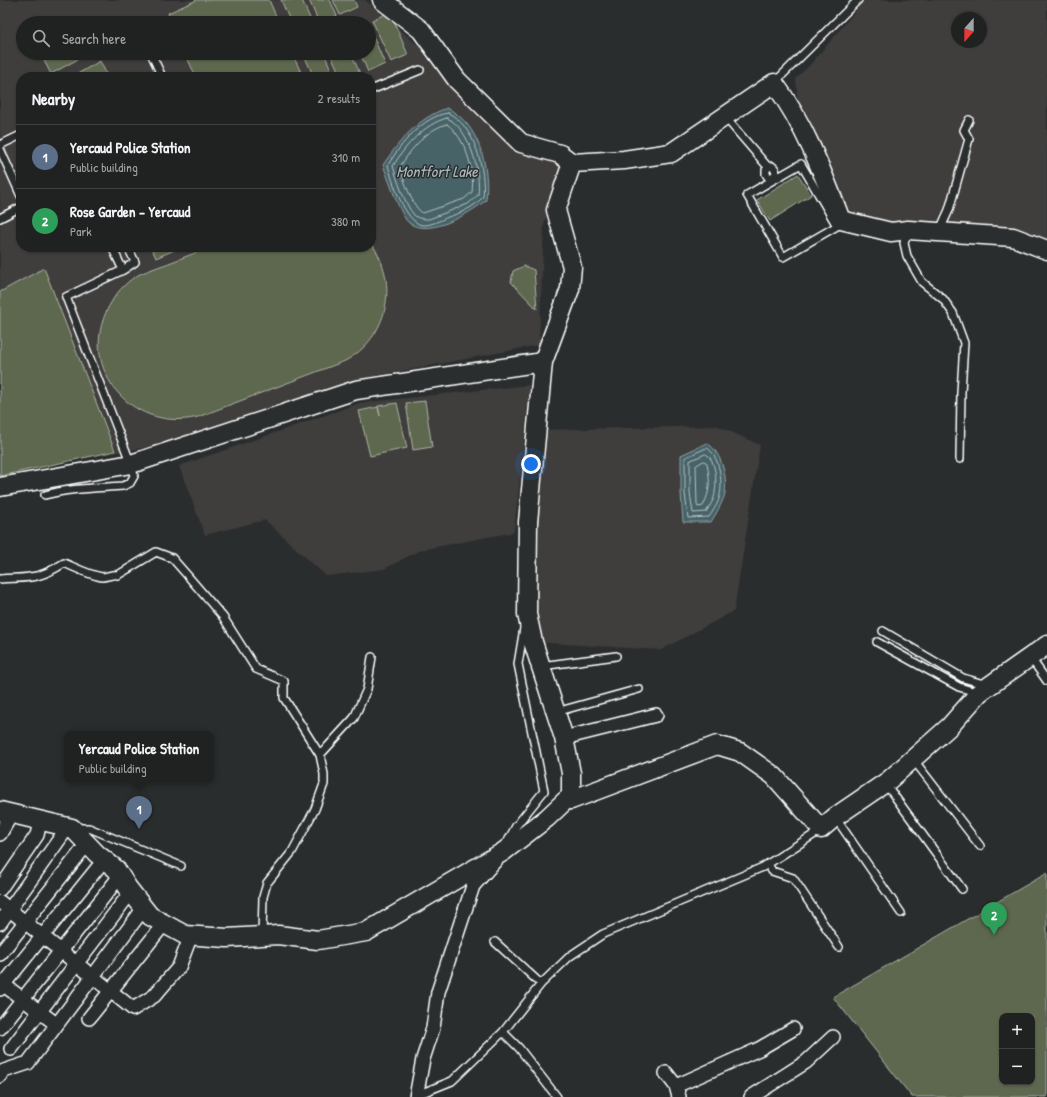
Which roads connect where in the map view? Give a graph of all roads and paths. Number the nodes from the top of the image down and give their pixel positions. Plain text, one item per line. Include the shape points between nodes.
1 (382, 0) edge
2 (858, 0) edge
3 (154, 60) edge
4 (420, 70) dead end
5 (160, 72) edge
6 (774, 83) junction
7 (376, 88) edge
8 (725, 117) junction
9 (969, 120) dead end
10 (16, 137) edge
11 (0, 145) edge
12 (0, 149) edge
13 (572, 163) junction
14 (768, 167) junction
15 (776, 171) junction
16 (784, 174) junction
17 (767, 176) junction
18 (16, 185) edge
19 (765, 185) junction
20 (16, 210) edge
21 (0, 218) edge
22 (908, 230) junction
23 (938, 232) junction
24 (1047, 250) edge
25 (114, 252) edge
26 (130, 252) edge
27 (123, 270) junction
28 (543, 362) junction
29 (960, 459) dead end
30 (131, 464) junction
31 (0, 488) edge
32 (45, 495) dead end
33 (0, 579) edge
34 (527, 614) junction
35 (883, 631) dead end
36 (877, 642) dead end
37 (1047, 645) edge
38 (616, 656) dead end
39 (372, 657) dead end
40 (1030, 657) junction
41 (541, 666) junction
42 (1047, 681) edge
43 (638, 689) dead end
44 (984, 690) junction
45 (556, 712) junction
46 (656, 715) dead end
47 (564, 738) junction
48 (320, 755) junction
49 (913, 759) junction
50 (885, 783) junction
51 (571, 800) junction
52 (6, 813) edge
53 (835, 817) junction
54 (40, 822) junction
55 (70, 828) junction
56 (821, 830) junction
57 (0, 834) edge
58 (87, 844) junction
59 (980, 846) dead end
60 (503, 852) junction
61 (104, 860) junction
62 (768, 864) junction
63 (181, 866) dead end
64 (120, 876) junction
65 (0, 889) edge
66 (962, 889) dead end
67 (131, 892) junction
68 (5, 906) edge
69 (144, 908) junction
70 (901, 913) dead end
71 (25, 922) junction
72 (0, 923) edge
73 (164, 924) junction
74 (43, 936) junction
75 (191, 936) junction
76 (262, 936) junction
77 (495, 942) dead end
78 (839, 947) dead end
79 (61, 950) junction
80 (0, 954) edge
81 (77, 963) junction
82 (93, 975) junction
83 (541, 984) junction
84 (1, 985) edge
85 (111, 990) junction
86 (23, 999) junction
87 (40, 1012) junction
88 (89, 1018) dead end
89 (56, 1024) junction
90 (0, 1028) edge
91 (793, 1029) dead end
92 (503, 1032) junction
93 (833, 1037) dead end
94 (11, 1049) dead end
95 (666, 1073) dead end
96 (0, 1076) edge
97 (678, 1092) edge
98 (417, 1096) edge
99 (556, 1097) edge
100 (750, 1097) edge

1 - 13 main road via 421,30 457,80 522,143 560,154
2 - 6 lane
3 - 5 lane
4 - 7 lane
6 - 8 main road
6 - 22 main road via 790,104 841,220 891,232
8 - 13 main road via 671,153 624,160
8 - 14 lane
9 - 23 lane via 964,130 969,139 949,210
10 - 11 lane
12 - 18 lane
13 - 28 main road via 556,210 572,267 570,289
14 - 15 lane via 772,166
14 - 17 lane via 765,172
15 - 16 lane
15 - 17 lane via 773,176
16 - 19 lane
16 - 19 lane via 801,164 837,226 783,257 747,195
17 - 19 lane
20 - 21 lane
22 - 23 main road
22 - 29 lane via 904,243 907,256 922,282 943,299 952,313 964,343
23 - 24 main road via 1013,238
25 - 27 lane
26 - 27 lane via 135,262
27 - 30 lane via 66,297
28 - 30 main road via 356,390
28 - 34 main road via 528,522
30 - 31 main road
30 - 32 lane via 134,476 128,485 66,489
33 - 48 lane via 35,578 64,563 104,577 118,575 156,552 172,558 223,617 256,669 284,681 284,698
34 - 41 main road
34 - 60 lane via 518,664 544,791 516,826
35 - 44 lane
36 - 44 lane via 960,686
37 - 40 main road
38 - 41 lane
39 - 48 lane via 367,689 354,718
40 - 42 lane
40 - 44 main road
41 - 45 main road
43 - 45 lane
44 - 49 main road via 950,726
45 - 47 main road
46 - 47 street
47 - 51 main road via 571,773
48 - 76 lane via 324,784 315,809 292,852 267,883 263,897
49 - 50 main road
49 - 59 lane
50 - 53 main road
50 - 66 lane
51 - 56 main road via 717,745 740,752 774,776
51 - 60 main road via 566,800
52 - 54 main road
52 - 57 street
53 - 56 main road
53 - 70 lane
54 - 55 main road
54 - 65 street via 37,835
55 - 58 main road
55 - 63 lane via 89,828
55 - 68 street
56 - 62 lane
58 - 61 main road
58 - 71 street
60 - 76 main road via 366,932 318,940 278,935
60 - 98 street via 473,886 438,992 433,1028 423,1059
61 - 64 main road via 116,869
61 - 74 street
62 - 78 lane via 772,871 793,878
62 - 83 lane via 603,934 570,956
64 - 67 main road
64 - 79 street
67 - 69 main road
67 - 81 street
68 - 71 street
68 - 72 street
69 - 73 main road via 150,916
69 - 82 street
71 - 74 street
71 - 80 street
73 - 75 main road
73 - 85 street
74 - 79 street
74 - 84 street
75 - 76 main road
75 - 85 street via 178,967 154,996 133,1009
77 - 83 lane
79 - 81 street
79 - 86 street
81 - 82 street
81 - 87 street
82 - 85 street
82 - 89 street
83 - 92 lane
84 - 86 street
85 - 88 street
86 - 87 street
86 - 90 street
87 - 89 street
87 - 94 street
89 - 96 street via 28,1063 4,1071
91 - 97 street
92 - 98 lane via 452,1081
92 - 99 lane via 519,1048
93 - 100 street via 806,1062
95 - 97 street

